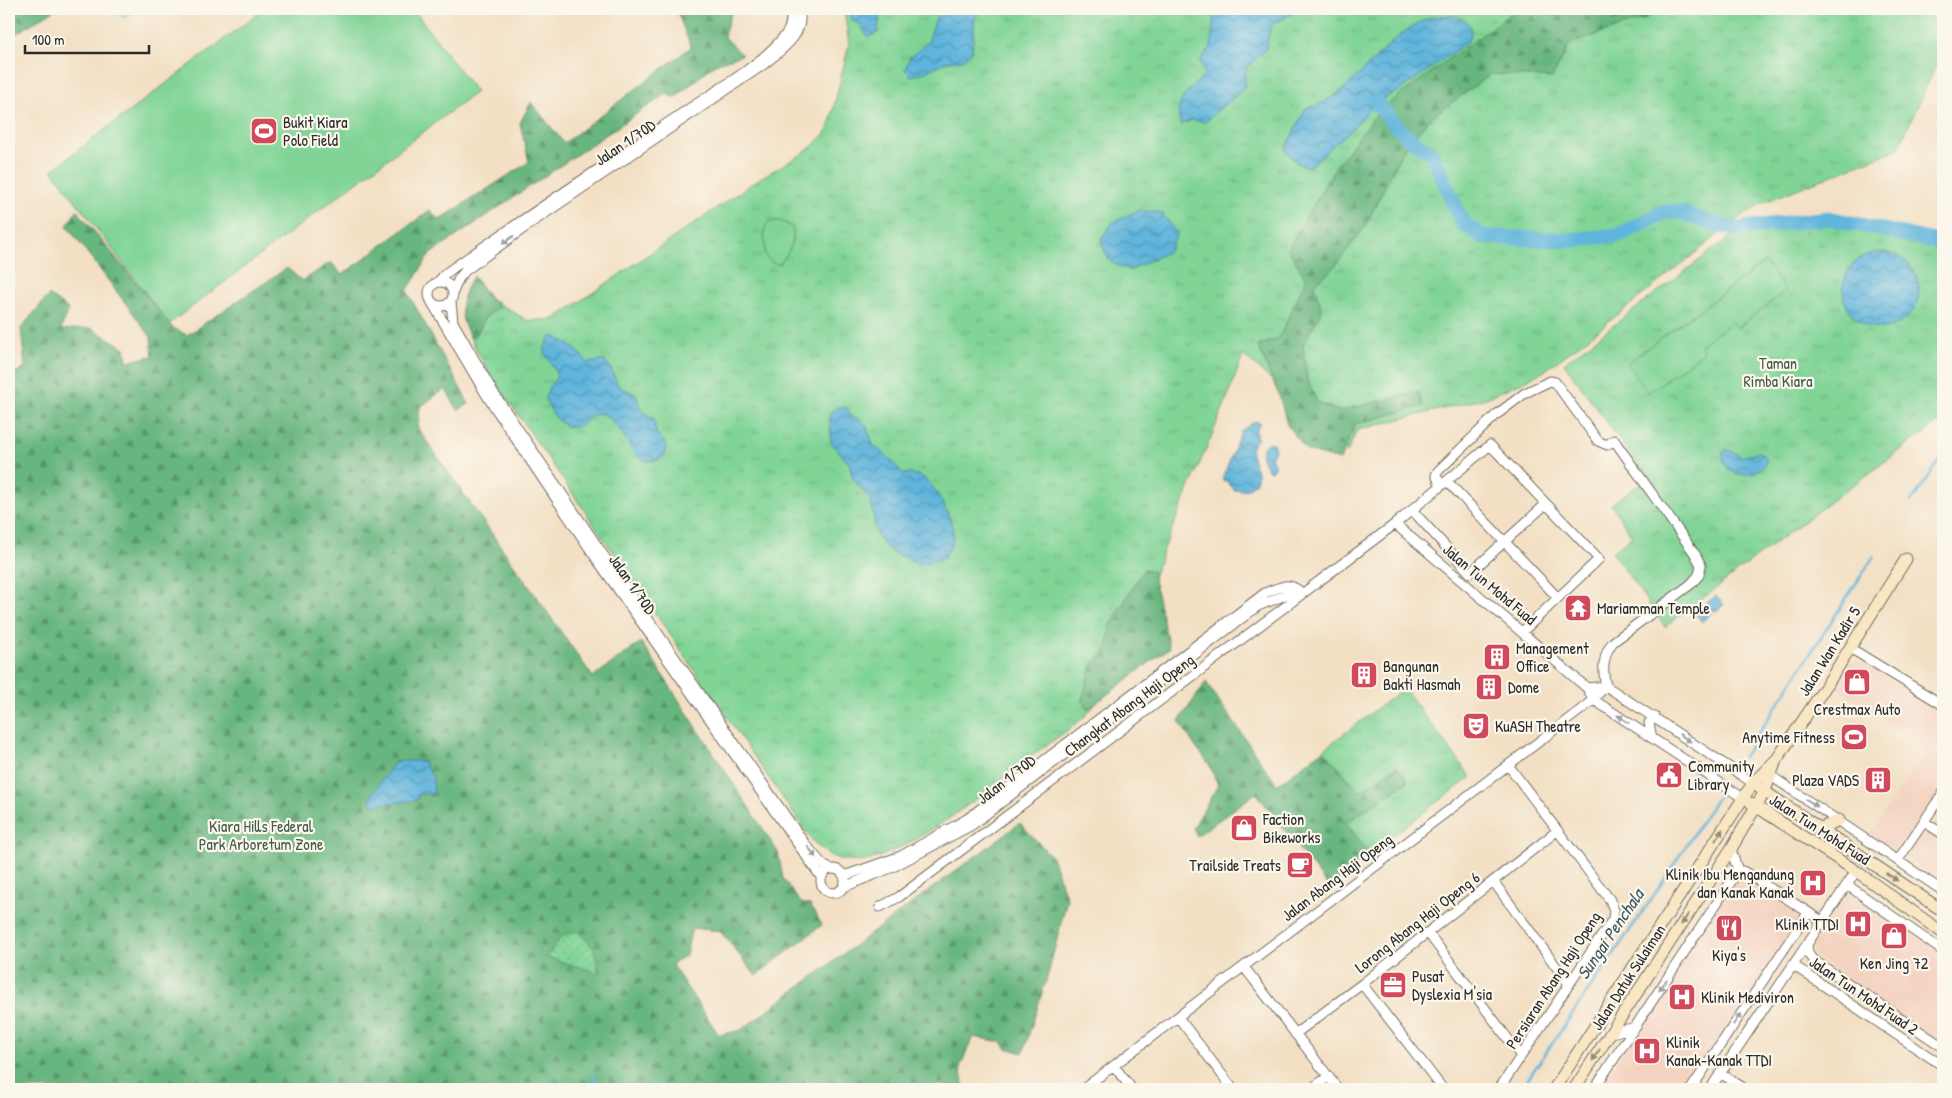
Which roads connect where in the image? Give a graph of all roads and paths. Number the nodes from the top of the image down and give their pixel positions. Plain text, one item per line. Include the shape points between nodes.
1 (791, 9) edge
2 (799, 9) edge
3 (438, 282) junction
4 (454, 292) junction
5 (431, 301) junction
6 (451, 302) junction
7 (1444, 484) junction
8 (1546, 504) junction
9 (1412, 510) junction
10 (1395, 524) junction
11 (1504, 542) junction
12 (1906, 559) dead end
13 (1299, 596) junction
14 (1558, 598) junction
15 (1522, 632) junction
16 (1850, 648) junction
17 (1606, 686) junction
18 (1587, 688) junction
19 (1594, 700) junction
20 (1943, 705) edge
21 (1654, 717) junction
22 (1652, 738) junction
23 (1777, 759) junction
24 (1508, 766) junction
25 (1771, 776) junction
26 (1753, 783) junction
27 (1765, 791) junction
28 (1943, 793) edge
29 (1743, 798) junction
30 (1756, 807) junction
31 (1774, 818) junction
32 (1839, 820) junction
33 (1924, 822) junction
34 (1742, 830) junction
35 (1557, 831) junction
36 (1822, 831) junction
37 (1943, 834) edge
38 (1731, 849) junction
39 (1898, 860) junction
40 (830, 869) junction
41 (1856, 871) junction
42 (1738, 872) junction
43 (844, 876) junction
44 (820, 877) junction
45 (1493, 882) junction
46 (1847, 885) junction
47 (844, 887) junction
48 (1943, 891) edge
49 (1943, 899) edge
50 (880, 907) dead end
51 (1943, 911) edge
52 (1808, 913) junction
53 (1822, 921) junction
54 (1428, 933) junction
55 (1943, 933) edge
56 (1807, 945) junction
57 (1943, 951) edge
58 (1793, 965) junction
59 (1244, 967) junction
60 (1362, 984) junction
61 (1570, 984) junction
62 (1872, 998) junction
63 (1863, 1011) junction
64 (1178, 1017) junction
65 (1907, 1022) junction
66 (1636, 1026) junction
67 (1611, 1033) junction
68 (1295, 1034) junction
69 (1898, 1036) junction
70 (1943, 1046) edge
71 (1521, 1056) junction
72 (1114, 1066) junction
73 (1943, 1066) edge
74 (1720, 1073) junction
75 (1328, 1077) junction
76 (1083, 1089) edge
77 (1132, 1089) edge
78 (1233, 1089) edge
79 (1311, 1089) edge
80 (1338, 1089) edge
81 (1443, 1089) edge
82 (1499, 1089) edge
83 (1554, 1089) edge
84 (1574, 1089) edge
85 (1594, 1089) edge
86 (1691, 1089) edge
87 (1710, 1089) edge
88 (1745, 1089) edge

1 - 3 street, Jalan 1/70D via 788,33 762,59 526,217
2 -> 4 street, Jalan 1/70D via 801,25 794,38 763,65 473,265 459,278
3 - 4 street via 448,283
3 - 5 street via 430,288
4 - 6 street
5 - 6 street via 443,307
5 - 44 street, Jalan 1/70D via 487,396 598,561
6 -> 40 street, Jalan 1/70D via 453,322 493,392 806,844
7 - 8 street, Changkat Abang Haji Openg via 1490,445
7 - 9 street, Changkat Abang Haji Openg
7 - 11 street
7 - 17 street via 1436,475 1451,458 1496,415 1525,393 1550,381 1555,382 1598,441 1607,445 1614,440 1702,565 1691,584 1613,642 1604,667
8 - 11 street
8 - 14 street via 1599,560
9 - 10 street, Changkat Abang Haji Openg
9 - 11 street via 1470,573
10 - 13 street, Changkat Abang Haji Openg
10 - 15 street, Jalan Tun Mohd Fuad
11 - 14 street
12 - 16 main road, Jalan Wan Kadir 5
13 - 43 street, Jalan 1/70D via 1296,587 1288,584 1265,593 967,819 902,856
13 - 47 street, Jalan 1/70D via 1288,594 1258,606 966,829 900,864
13 - 50 street, Changkat Abang Haji Openg via 1015,812 899,897
14 - 15 street
15 - 18 street, Jalan Tun Mohd Fuad
16 - 20 street
16 - 23 main road, Jalan Wan Kadir 5
17 - 18 street
17 - 19 street, Jalan Abang Haji Openg
17 - 21 street, Jalan Tun Mohd Fuad
18 - 19 street, Jalan Tun Mohd Fuad
22 -> 19 street, Jalan Tun Mohd Fuad
19 - 24 street, Jalan Abang Haji Openg
21 - 22 street via 1649,723
21 -> 26 street, Jalan Tun Mohd Fuad
22 - 29 street, Jalan Tun Mohd Fuad
23 - 25 main road, Jalan Wan Kadir 5
23 - 26 main road, Jalan Wan Kadir 5
24 - 35 street, Persiaran Abang Haji Openg
24 - 59 street, Jalan Abang Haji Openg
25 - 27 main road, Jalan Wan Kadir 5
25 -> 32 street, Jalan Tun Mohd Fuad
26 - 27 main road, Jalan Tun Mohd Fuad
26 - 29 main road, Jalan Datuk Sulaiman
27 - 30 main road, Jalan Wan Kadir 5
27 - 36 main road, Jalan Tun Mohd Fuad
28 - 33 street
29 - 30 main road, Jalan Tun Mohd Fuad
83 -> 29 main road, Jalan Datuk Sulaiman
30 - 31 main road, Jalan Tun Mohd Fuad
30 - 34 main road, Jalan Datuk Sulaiman
31 - 34 main road via 1764,817
31 - 41 main road, Jalan Tun Mohd Fuad
32 - 36 main road
32 - 39 street, Jalan Tun Mohd Fuad
33 - 37 street
33 - 39 street
34 - 38 main road, Jalan Datuk Sulaiman
35 - 45 street, Lorong Abang Haji Openg 6
35 - 61 street, Persiaran Abang Haji Openg via 1610,900 1614,910 1613,920
36 - 41 main road via 1851,858
36 -> 51 main road, Jalan Tun Mohd Fuad
38 - 42 street
38 -> 67 main road, Jalan Datuk Sulaiman
39 - 48 street, Jalan Tun Mohd Fuad
40 - 43 street via 838,870
40 - 44 street
41 - 46 street
41 - 55 main road, Jalan Tun Mohd Fuad
42 - 52 street via 1743,871
42 -> 66 street
43 - 47 street
44 - 47 street via 822,887 829,893 838,893
45 - 54 street, Lorong Abang Haji Openg 6
45 - 61 street
46 - 53 street
46 - 57 street, Jalan Tun Mohd Fuad
48 - 49 street
52 - 53 street
86 -> 52 street
53 - 56 street
54 - 60 street, Lorong Abang Haji Openg 6
54 - 71 street
56 - 58 street
56 - 62 street, Jalan Tun Mohd Fuad 2 via 1812,958
58 - 63 street, Jalan Tun Mohd Fuad 2
58 - 74 street
59 - 64 street, Jalan Abang Haji Openg
59 - 68 street
60 - 68 street, Lorong Abang Haji Openg 6
60 - 81 street
61 - 71 street, Persiaran Abang Haji Openg
62 - 63 street
62 - 65 street, Jalan Tun Mohd Fuad 2
63 - 69 street, Jalan Tun Mohd Fuad 2
64 - 72 street, Jalan Abang Haji Openg
64 - 78 street
65 - 69 street
65 - 70 street, Jalan Tun Mohd Fuad 2
66 - 67 street
66 - 85 street
67 -> 84 main road, Jalan Datuk Sulaiman
68 - 75 street
69 - 73 street, Jalan Tun Mohd Fuad 2
71 - 82 street, Persiaran Abang Haji Openg
72 - 76 street, Jalan Abang Haji Openg
72 - 77 street
74 - 87 street
74 - 88 street
75 - 79 street
75 - 80 street

